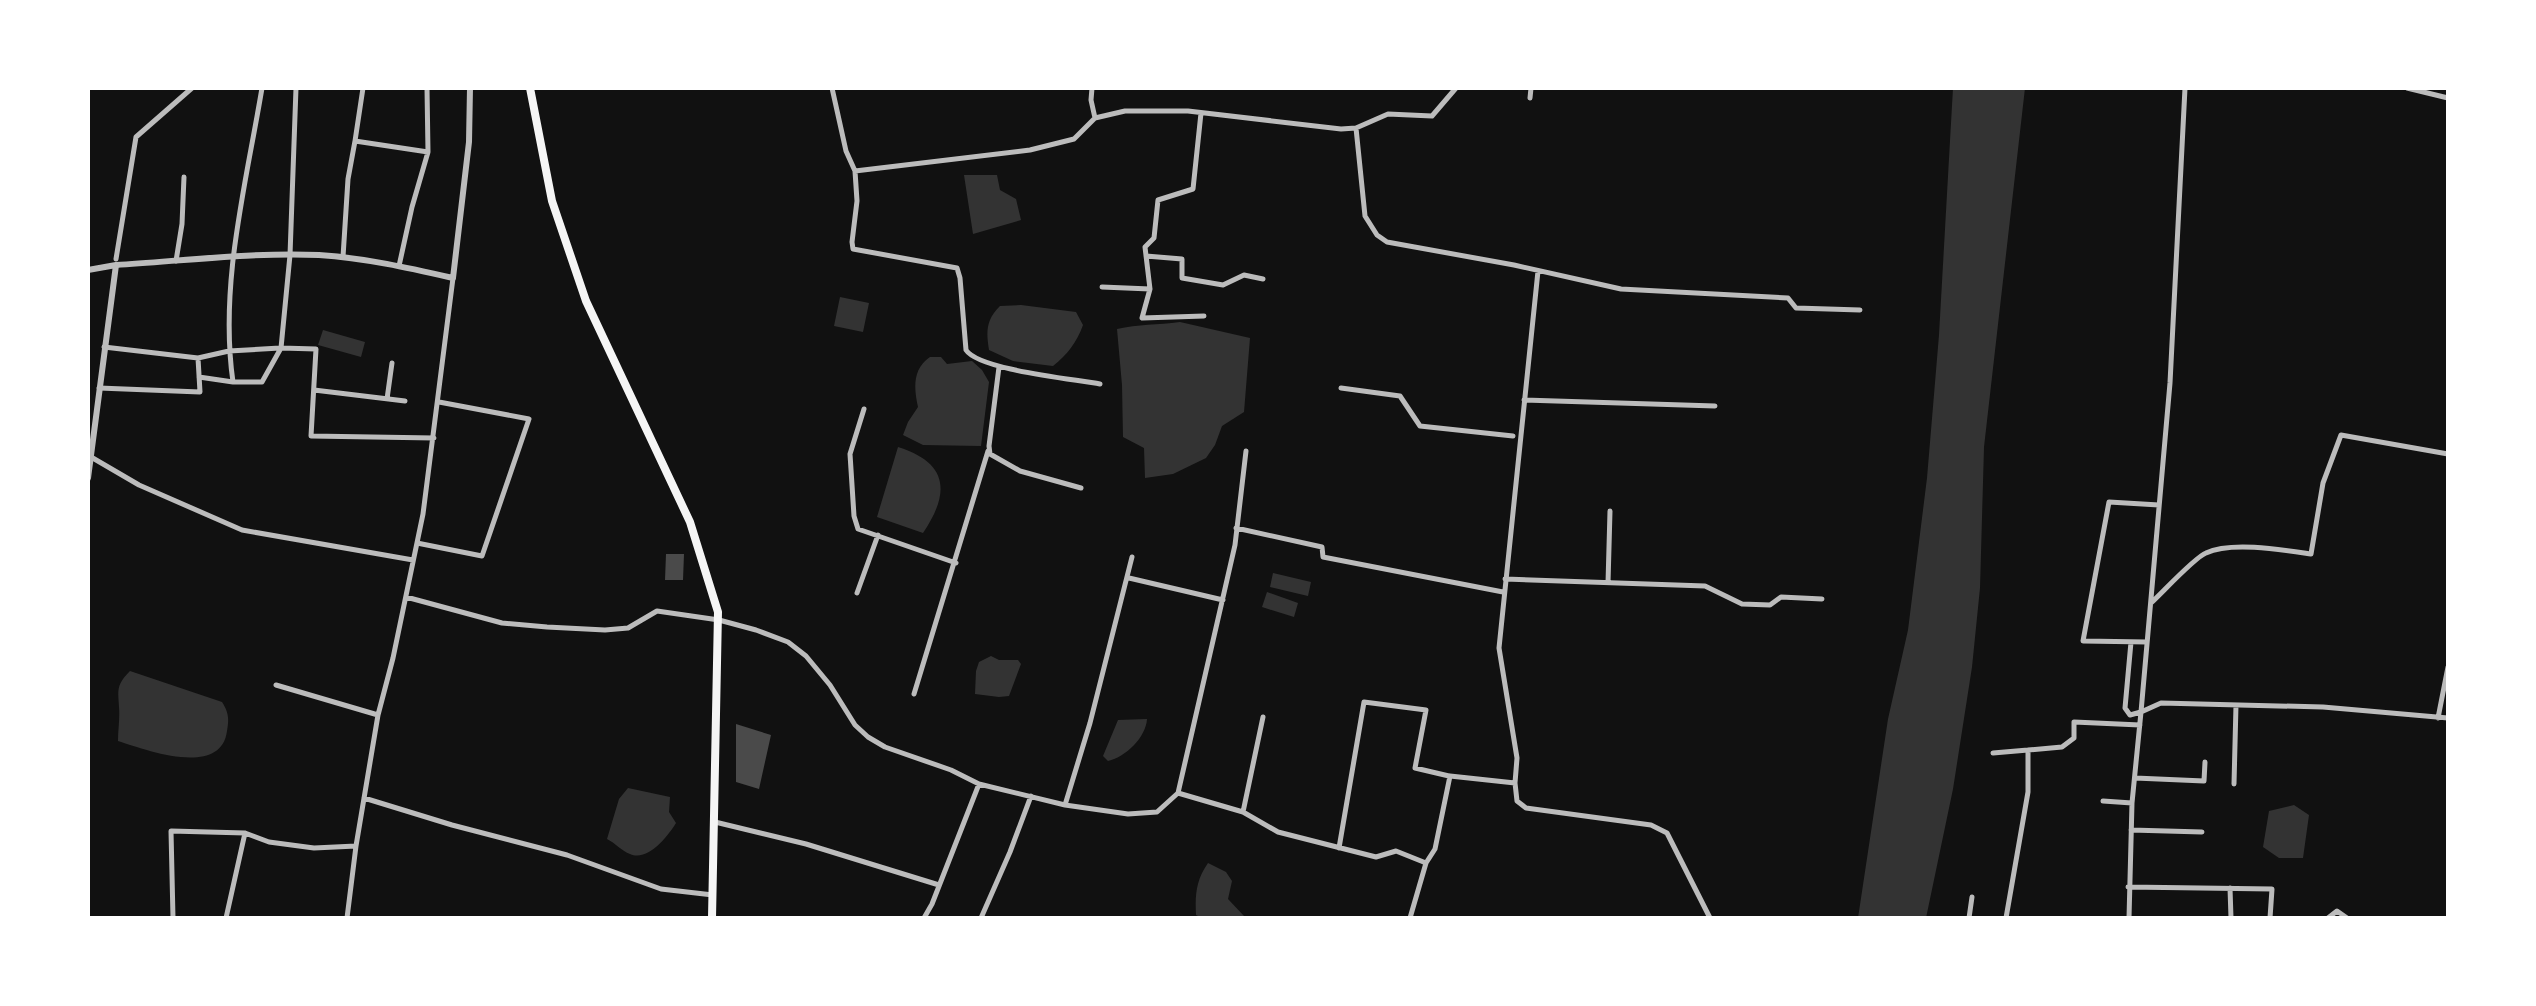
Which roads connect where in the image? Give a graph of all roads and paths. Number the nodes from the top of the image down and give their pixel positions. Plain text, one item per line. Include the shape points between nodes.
1 (192, 88) edge
2 (262, 88) edge
3 (296, 88) edge
4 (363, 88) edge
5 (427, 88) edge
6 (470, 88) edge
7 (530, 88) edge
8 (832, 88) edge
9 (1092, 88) edge
10 (1531, 88) edge
11 (2185, 88) edge
12 (2407, 88) edge
13 (1452, 90) edge
14 (1530, 98) dead end
15 (2448, 98) edge
16 (1201, 113) junction
17 (1095, 118) junction
18 (1356, 128) junction
19 (355, 141) junction
20 (428, 152) junction
21 (855, 171) junction
22 (184, 177) dead end
23 (290, 255) junction
24 (1146, 256) junction
25 (343, 257) junction
26 (233, 258) junction
27 (176, 261) junction
28 (116, 262) junction
29 (399, 266) junction
30 (88, 270) edge
31 (1538, 271) junction
32 (453, 278) junction
33 (1263, 279) dead end
34 (1102, 287) dead end
35 (1150, 289) junction
36 (1860, 310) dead end
37 (1204, 316) dead end
38 (104, 347) junction
39 (281, 348) junction
40 (229, 351) junction
41 (198, 358) junction
42 (392, 363) dead end
43 (999, 367) junction
44 (199, 377) junction
45 (233, 382) junction
46 (1100, 384) dead end
47 (99, 388) junction
48 (1341, 388) dead end
49 (314, 390) junction
50 (387, 399) junction
51 (1524, 400) junction
52 (405, 401) dead end
53 (439, 402) junction
54 (1715, 406) dead end
55 (864, 409) dead end
56 (91, 435) edge
57 (1513, 436) dead end
58 (435, 438) junction
59 (988, 451) junction
60 (1246, 451) dead end
61 (2448, 454) edge
62 (91, 457) junction
63 (88, 478) edge
64 (1081, 488) dead end
65 (2159, 505) junction
66 (1610, 511) dead end
67 (1236, 528) junction
68 (878, 535) junction
69 (417, 543) junction
70 (1132, 557) dead end
71 (413, 560) junction
72 (956, 563) junction
73 (1129, 578) junction
74 (1505, 579) junction
75 (1608, 583) junction
76 (1503, 592) junction
77 (857, 593) dead end
78 (406, 597) junction
79 (1822, 599) dead end
80 (1223, 600) junction
81 (2150, 604) junction
82 (719, 620) junction
83 (2131, 642) junction
84 (2147, 642) junction
85 (2448, 667) edge
86 (276, 685) dead end
87 (914, 694) dead end
88 (2236, 705) junction
89 (2141, 712) junction
90 (378, 715) junction
91 (1263, 717) dead end
92 (2438, 718) junction
93 (2448, 718) edge
94 (2140, 725) junction
95 (2028, 750) junction
96 (1993, 753) dead end
97 (2205, 762) dead end
98 (1450, 776) junction
99 (2135, 778) junction
100 (1515, 783) junction
101 (979, 784) junction
102 (2234, 784) dead end
103 (1178, 793) junction
104 (1031, 796) junction
105 (364, 798) junction
106 (2103, 801) dead end
107 (2132, 803) junction
108 (1065, 805) junction
109 (1243, 812) junction
110 (715, 822) junction
111 (2131, 830) junction
112 (2202, 832) dead end
113 (245, 833) junction
114 (356, 846) junction
115 (1339, 848) junction
116 (1426, 863) junction
117 (939, 885) junction
118 (2128, 887) junction
119 (2230, 888) junction
120 (713, 895) junction
121 (1972, 897) dead end
122 (173, 918) edge
123 (226, 918) edge
124 (347, 918) edge
125 (712, 918) edge
126 (924, 918) edge
127 (981, 918) edge
128 (1410, 918) edge
129 (1710, 918) edge
130 (1969, 918) edge
131 (2006, 918) edge
132 (2129, 918) edge
133 (2231, 918) edge
134 (2270, 918) edge
135 (2328, 918) edge
136 (2347, 918) edge

1 - 28 street via 136,137
2 - 26 street
3 - 23 street
4 - 19 street
5 - 20 street
6 - 32 street
7 - 82 highway via 552,201 586,301 690,522
8 - 21 street
9 - 17 street
10 - 14 street
11 - 65 street
12 - 15 street
13 - 18 street via 1432,116 1388,114
16 - 17 street via 1125,111
16 - 18 street
16 - 24 street via 1193,189 1158,200 1154,238 1145,247
17 - 21 street via 1074,139 1030,150
18 - 31 street via 1363,211 1382,239
19 - 20 street
19 - 25 street
20 - 29 street
21 - 43 street via 853,249 957,268 967,353
22 - 27 street
23 - 25 street
23 - 26 street
23 - 39 street
24 - 33 street via 1182,259 1182,278 1223,285 1244,275
24 - 35 street
25 - 29 street
26 - 27 street
26 - 40 street
27 - 28 street
28 - 30 street
28 - 38 street
29 - 32 street
31 - 36 street via 1621,289 1788,298 1796,308
31 - 51 street
32 - 53 street
34 - 35 street
35 - 37 street via 1142,318
38 - 41 street
38 - 47 street
39 - 40 street
39 - 45 street via 262,382
39 - 49 street via 316,349
40 - 41 street
40 - 45 street
41 - 44 street
42 - 50 street
43 - 46 street
43 - 59 street
44 - 45 street
44 - 47 street via 200,392
47 - 56 street
48 - 57 street via 1400,396 1420,426
49 - 50 street
49 - 58 street via 311,436
50 - 52 street
51 - 54 street
51 - 74 street
53 - 58 street
53 - 69 street via 529,419 482,556
55 - 68 street via 850,454 854,516 858,529
56 - 62 street
58 - 69 street
59 - 64 street via 1020,471
59 - 72 street
60 - 67 street
61 - 81 street via 2341,435 2323,483 2311,554 2273,548 2205,553
62 - 63 street
62 - 71 street via 139,485 242,530
65 - 81 street
65 - 83 street via 2109,502 2083,641
66 - 75 street
67 - 76 street via 1322,547 1323,557
67 - 80 street
68 - 72 street
68 - 77 street
69 - 71 street
70 - 73 street
71 - 78 street
72 - 87 street
73 - 80 street
73 - 108 street
74 - 75 street
74 - 76 street
75 - 79 street via 1705,586 1755,605 1770,605 1781,597
76 - 100 street via 1499,648 1517,758
78 - 82 street via 502,623 547,627 628,628 657,611
78 - 90 street
80 - 103 street
81 - 84 street
82 - 101 street via 788,642 806,656 868,737
82 - 110 highway
83 - 84 street
83 - 89 street via 2125,708 2130,715
84 - 89 street
85 - 92 street
86 - 90 street
88 - 89 street via 2161,703
88 - 92 street
88 - 102 street
89 - 94 street
90 - 105 street
91 - 109 street
92 - 93 street
94 - 95 street via 2074,722 2074,738 2062,747
94 - 99 street
95 - 96 street
95 - 131 street via 2028,792
97 - 99 street via 2204,781
98 - 100 street
98 - 115 street via 1415,768 1426,710 1364,702
98 - 116 street via 1435,849
99 - 107 street
100 - 129 street via 1517,801 1526,808 1651,825 1667,833
101 - 104 street
101 - 117 street
103 - 108 street via 1157,812 1128,814
103 - 109 street
104 - 108 street
104 - 127 street
105 - 114 street
105 - 120 street via 567,855 661,889
106 - 107 street
107 - 111 street
109 - 115 street via 1278,832
110 - 117 street
110 - 120 highway
111 - 112 street
111 - 118 street
113 - 114 street via 302,847
113 - 122 street via 171,831
113 - 123 street
114 - 124 street
115 - 116 street via 1376,857 1396,851
116 - 128 street
117 - 126 street
118 - 119 street
118 - 132 street
119 - 133 street
119 - 134 street via 2272,889
120 - 125 highway
121 - 130 street
135 - 136 street via 2337,911

